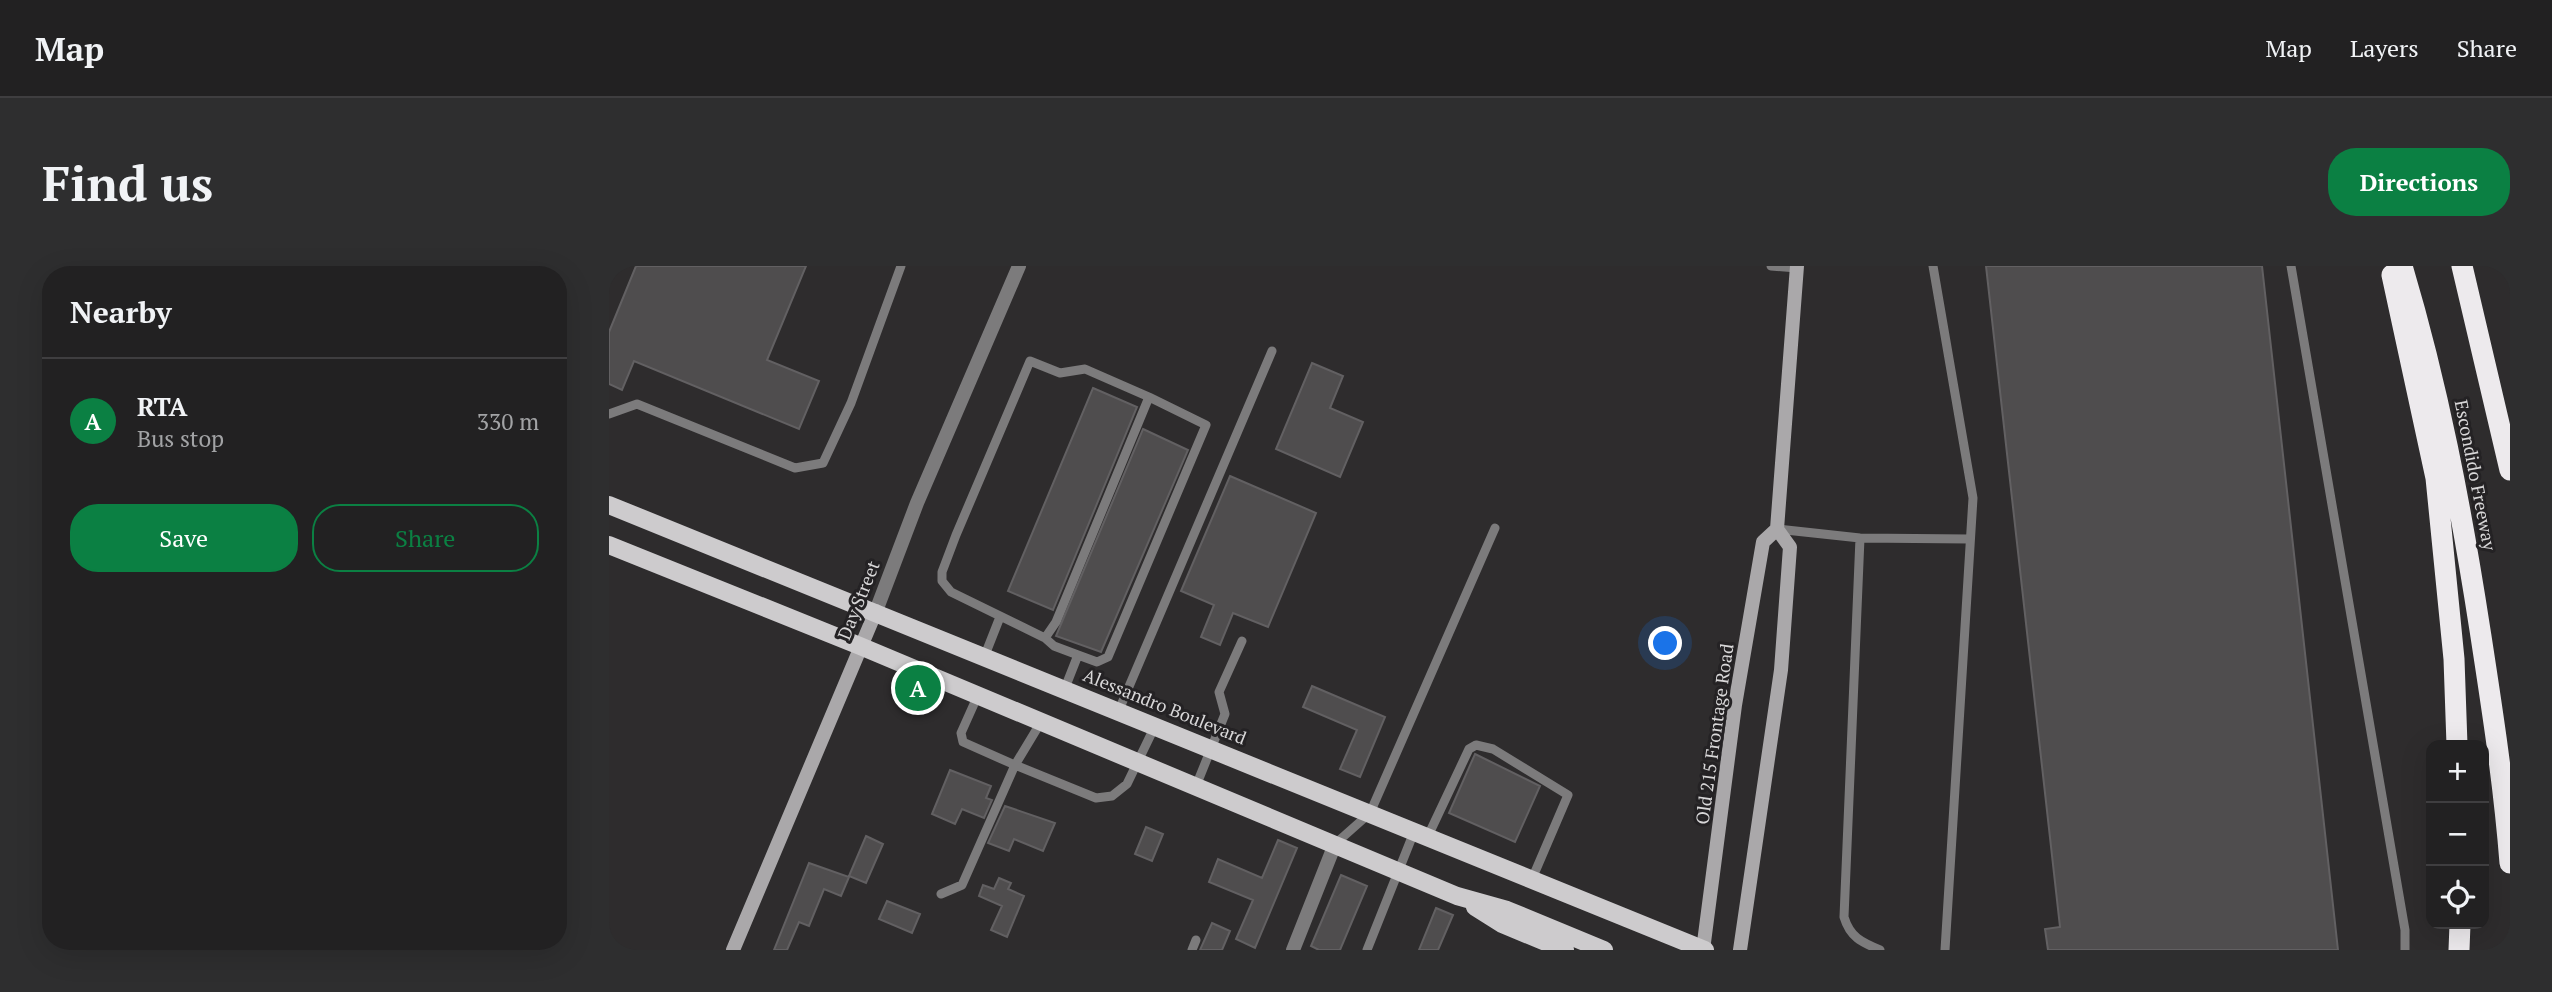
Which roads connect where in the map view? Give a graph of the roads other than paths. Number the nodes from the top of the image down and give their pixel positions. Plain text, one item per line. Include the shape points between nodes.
1 (901, 266) edge
2 (1019, 266) edge
3 (1771, 266) edge
4 (1933, 266) edge
5 (2291, 266) edge
6 (2390, 266) edge
7 (2402, 266) edge
8 (2462, 266) edge
9 (1797, 267) edge
10 (1272, 351) dead end
11 (1149, 397) junction
12 (609, 414) edge
13 (2510, 470) edge
14 (609, 505) edge
15 (1495, 528) dead end
16 (1777, 529) junction
17 (1860, 538) junction
18 (1969, 539) junction
19 (609, 545) edge
20 (876, 611) junction
21 (1000, 617) junction
22 (1045, 638) junction
23 (1242, 641) dead end
24 (860, 646) junction
25 (1078, 654) junction
26 (985, 655) junction
27 (1065, 688) junction
28 (978, 695) junction
29 (1119, 710) junction
30 (1041, 722) junction
31 (1156, 725) junction
32 (2457, 740) edge
33 (1210, 747) junction
34 (1139, 762) junction
35 (1015, 765) junction
36 (1196, 786) junction
37 (1370, 813) junction
38 (1422, 834) junction
39 (1335, 844) junction
40 (2510, 863) edge
41 (1399, 870) junction
42 (1532, 879) junction
43 (941, 894) dead end
44 (1457, 896) junction
45 (2460, 929) edge
46 (1554, 948) edge
47 (733, 950) edge
48 (1293, 950) edge
49 (1367, 950) edge
50 (1604, 950) edge
51 (1703, 950) edge
52 (1740, 950) edge
53 (1880, 950) edge
54 (1945, 950) edge
55 (2405, 950) edge
56 (2459, 950) edge

1 - 12 lane via 851,403 823,463 795,468 637,404
2 - 20 street, Day Street
3 - 9 lane
4 - 18 lane via 1973,498
5 - 55 lane
6 - 32 highway via 2436,478
7 - 40 highway, Escondido Freeway via 2424,339 2458,490 2504,786
8 - 13 highway, Escondido Freeway
9 - 16 street, Old 215 Frontage Road
10 - 29 lane
11 - 21 lane via 1085,369 1061,373 1030,361 942,572 942,582 951,592
11 - 22 lane via 1056,622
11 - 25 lane via 1206,425 1108,657 1097,662
14 - 20 main road, Alessandro Boulevard
15 - 37 lane
16 - 17 lane
16 - 51 street, Old 215 Frontage Road via 1763,542 1735,705
16 - 52 street, Old 215 Frontage Road via 1790,547 1781,670
17 - 18 lane
17 - 53 lane via 1844,917 1855,939
18 - 54 lane
19 - 24 main road
20 - 24 street, Day Street
20 - 26 main road, Alessandro Boulevard
21 - 22 lane
21 - 26 lane
22 - 25 lane
23 - 33 lane via 1219,692 1225,714
24 - 28 main road
24 - 47 street, Day Street
25 - 27 lane
26 - 27 main road, Alessandro Boulevard
27 - 29 main road, Alessandro Boulevard
28 - 30 main road
28 - 35 lane via 961,733 963,742
29 - 31 main road, Alessandro Boulevard
30 - 34 main road
30 - 35 lane
31 - 33 main road, Alessandro Boulevard
31 - 34 lane
33 - 36 lane
33 - 37 main road, Alessandro Boulevard
34 - 35 lane via 1127,784 1112,796 1096,798
34 - 36 main road
35 - 43 lane via 962,885
36 - 39 main road
37 - 38 main road, Alessandro Boulevard
37 - 39 lane
38 - 41 lane
38 - 42 main road, Alessandro Boulevard
38 - 42 lane via 1469,749 1476,745 1493,749 1568,795
39 - 41 main road
39 - 48 street
41 - 44 main road
41 - 49 lane
42 - 51 main road, Alessandro Boulevard
44 - 46 main road
44 - 50 main road via 1507,910
45 - 56 highway

